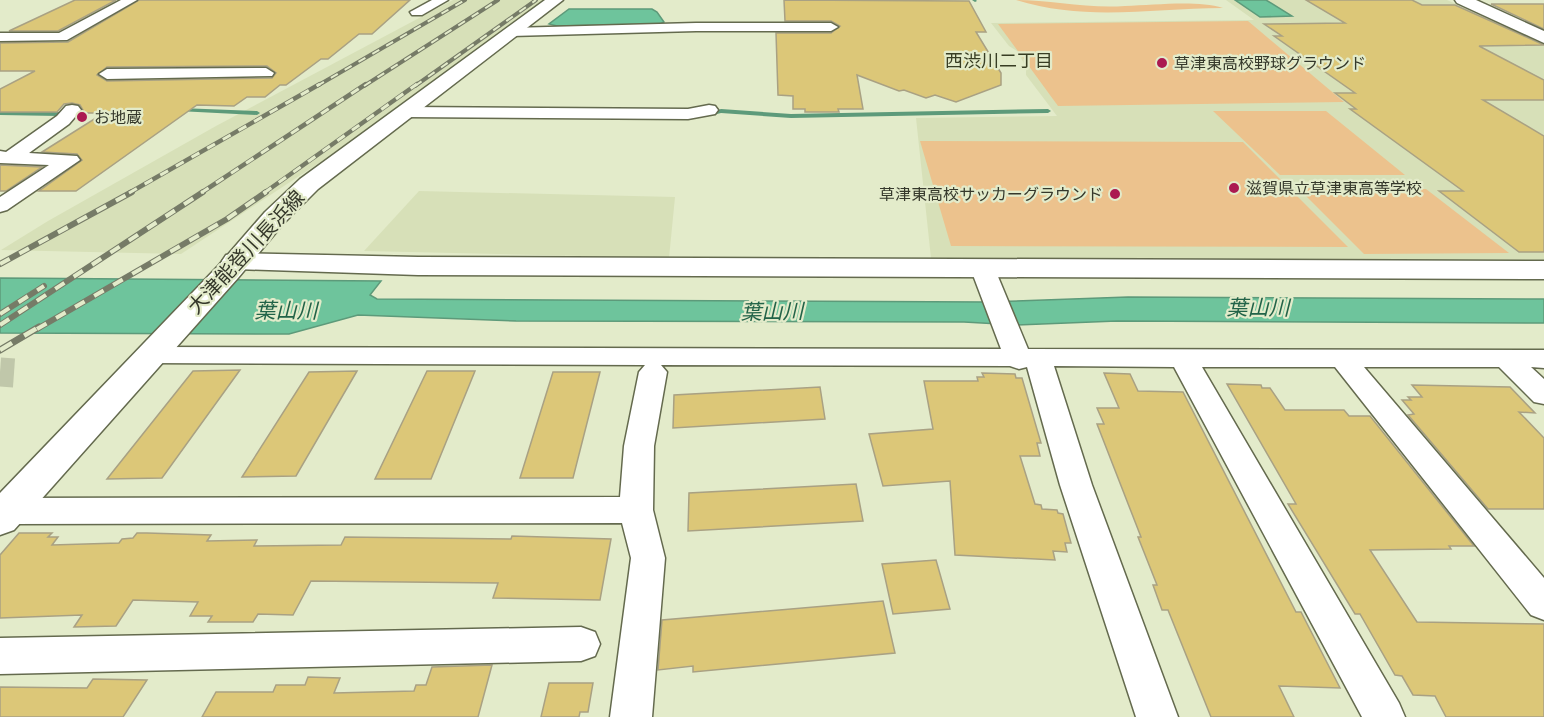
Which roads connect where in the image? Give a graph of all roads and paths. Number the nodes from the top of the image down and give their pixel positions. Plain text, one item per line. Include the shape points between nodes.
1 (131, 0) edge
2 (442, 0) edge
3 (555, 0) edge
4 (1463, 0) edge
5 (417, 12) dead end
6 (831, 27) dead end
7 (511, 32) junction
8 (0, 37) edge
9 (1544, 38) edge
10 (266, 73) dead end
11 (107, 74) dead end
12 (709, 110) dead end
13 (72, 111) dead end
14 (406, 112) junction
15 (5, 157) edge
16 (0, 206) edge
17 (232, 267) junction
18 (982, 267) junction
19 (1544, 270) edge
20 (155, 350) junction
21 (1183, 358) junction
22 (1342, 358) junction
23 (1028, 359) junction
24 (1506, 359) junction
25 (1544, 360) edge
26 (653, 372) dead end
27 (1544, 395) edge
28 (636, 510) junction
29 (3, 515) edge
30 (1544, 604) edge
31 (581, 644) dead end
32 (0, 656) edge
33 (631, 717) edge
34 (1157, 717) edge
35 (1384, 717) edge

1 - 8 street via 62,37
2 - 5 street
3 - 7 street, 大津能登川長浜線
4 - 9 street
6 - 7 street
7 - 14 street, 大津能登川長浜線
10 - 11 street
12 - 14 street via 688,114
13 - 15 street
14 - 17 street, 大津能登川長浜線 via 309,184
15 - 16 street via 70,160
17 - 18 street
17 - 20 street, 大津能登川長浜線
18 - 19 street
18 - 23 street
20 - 23 street
20 - 29 street, 大津能登川長浜線
21 - 22 street
21 - 23 street
21 - 35 street
22 - 24 street
22 - 30 street
23 - 34 street
24 - 25 street
24 - 27 street
26 - 28 street via 639,446
28 - 29 street
28 - 33 street via 648,558
31 - 32 street

